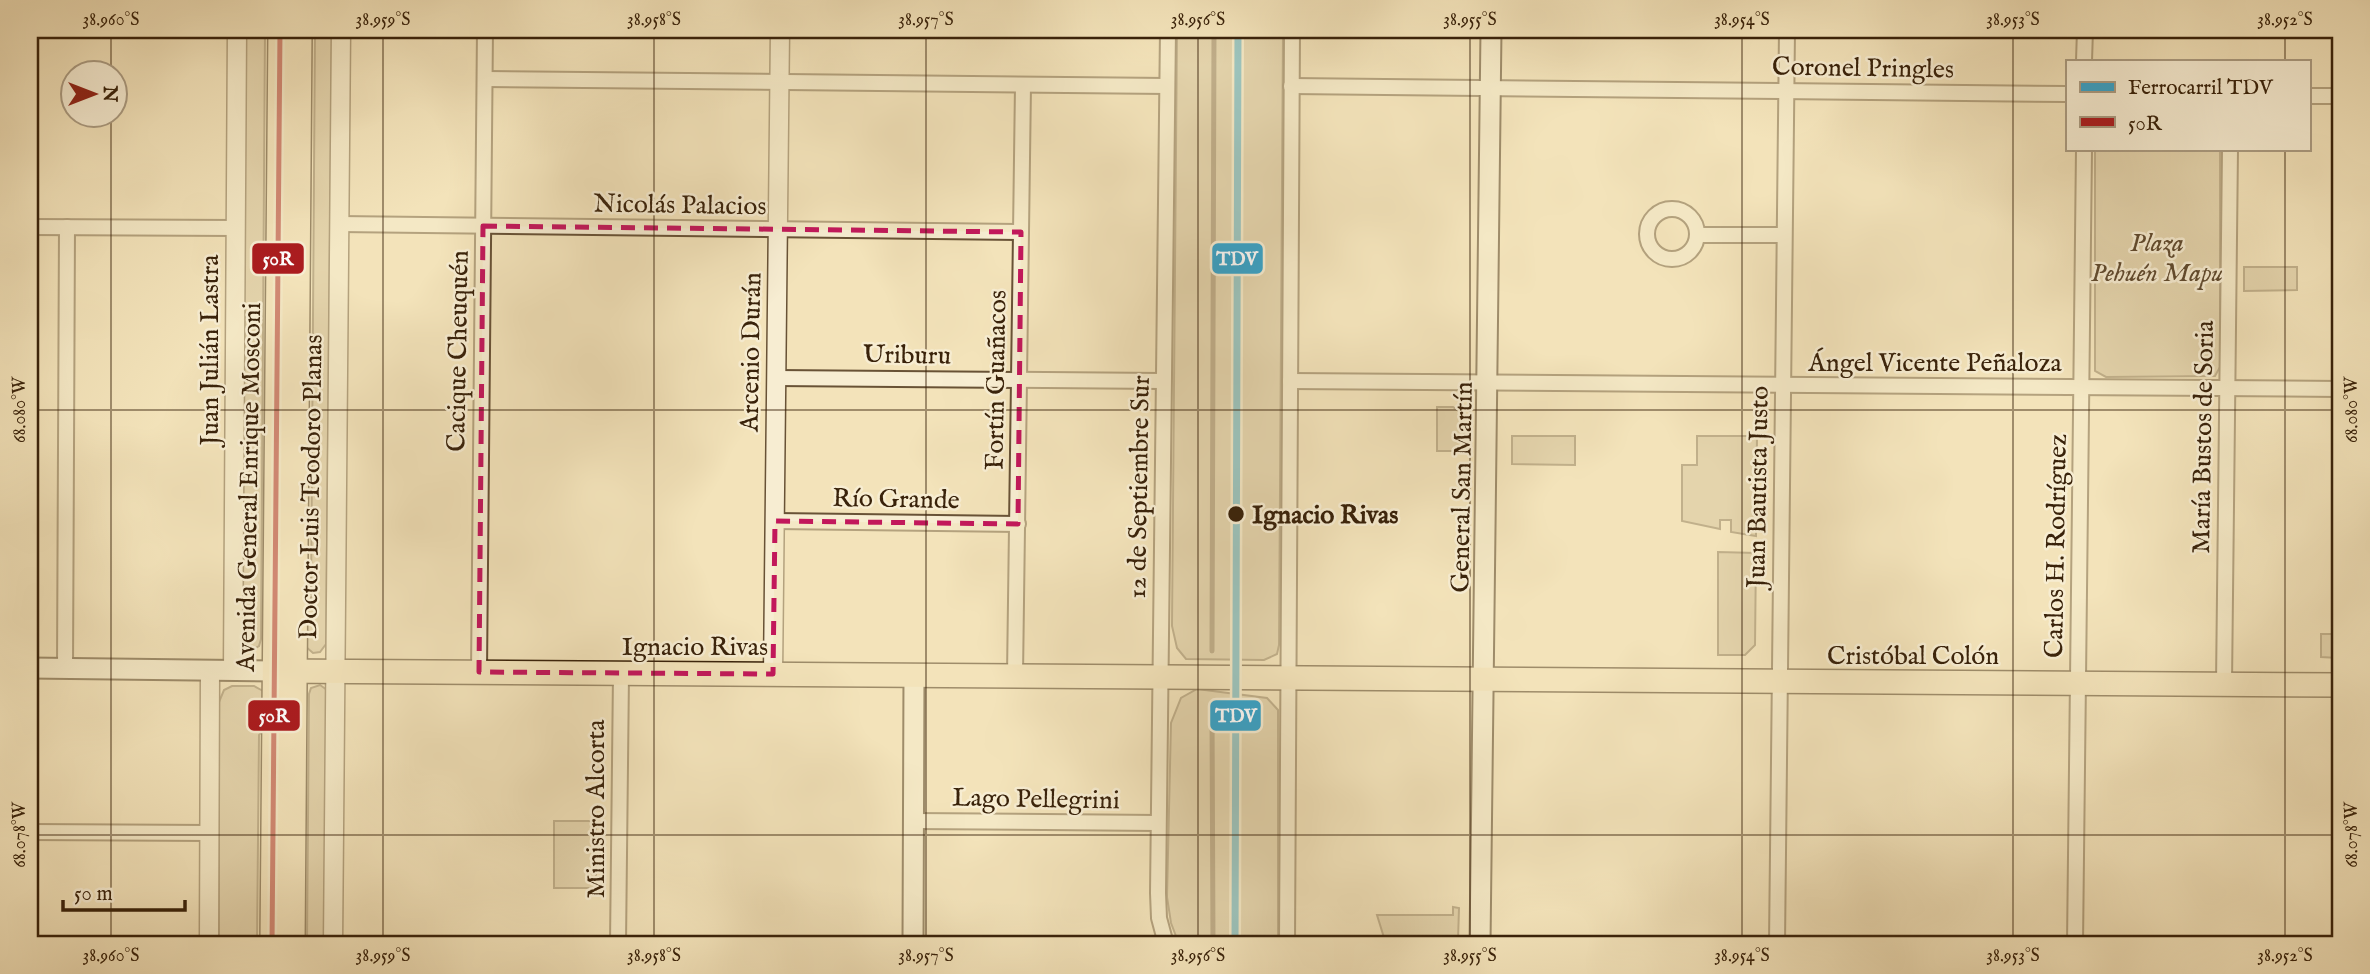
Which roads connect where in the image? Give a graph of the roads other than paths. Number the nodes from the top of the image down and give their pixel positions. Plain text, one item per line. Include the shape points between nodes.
1 (237, 30) edge
2 (280, 30) edge
3 (300, 30) edge
4 (341, 30) edge
5 (485, 30) edge
6 (780, 30) edge
7 (1168, 30) edge
8 (1292, 30) edge
9 (1491, 30) edge
10 (1787, 30) edge
11 (2085, 30) edge
12 (2084, 60) edge
13 (485, 79) junction
14 (780, 82) junction
15 (1023, 85) junction
16 (1167, 86) junction
17 (1292, 86) junction
18 (1491, 87) junction
19 (1786, 90) junction
20 (2066, 93) edge
21 (2310, 96) edge
22 (2340, 96) edge
23 (2084, 150) edge
24 (2230, 150) edge
25 (339, 224) junction
26 (483, 226) junction
27 (30, 227) edge
28 (67, 227) junction
29 (236, 228) junction
30 (778, 229) junction
31 (1021, 232) junction
32 (1697, 235) dead end
33 (1784, 235) junction
34 (776, 378) junction
35 (1019, 380) junction
36 (1163, 382) junction
37 (1290, 382) junction
38 (1488, 383) junction
39 (1783, 385) junction
40 (2081, 387) junction
41 (2227, 388) junction
42 (2340, 389) edge
43 (775, 521) junction
44 (1017, 524) junction
45 (30, 668) edge
46 (65, 668) junction
47 (210, 670) junction
48 (233, 670) junction
49 (284, 671) junction
50 (335, 671) junction
51 (479, 672) junction
52 (621, 674) junction
53 (773, 674) junction
54 (914, 675) junction
55 (1015, 675) junction
56 (1160, 676) junction
57 (1289, 678) junction
58 (1485, 681) junction
59 (1780, 682) junction
60 (2078, 684) junction
61 (2224, 684) junction
62 (2340, 685) edge
63 (913, 821) junction
64 (1158, 824) junction
65 (30, 832) edge
66 (209, 834) junction
67 (209, 944) edge
68 (272, 944) edge
69 (293, 944) edge
70 (333, 944) edge
71 (618, 944) edge
72 (913, 944) edge
73 (1166, 944) edge
74 (1287, 944) edge
75 (1480, 944) edge
76 (1777, 944) edge
77 (2075, 944) edge

1 - 29 street, Juan Julián Lastra
2 - 49 main road, Avenida General Enrique Mosconi
3 - 49 main road, Avenida General Enrique Mosconi
4 - 25 street, Doctor Luis Teodoro Planas
5 - 13 street, Cacique Cheuquén
6 - 14 street, Arcenio Durán
7 - 16 street, 12 de Septiembre Sur
8 - 17 street
9 - 18 main road, General San Martín
10 - 19 street, Juan Bautista Justo
11 - 12 street
13 - 14 street
13 - 26 street, Cacique Cheuquén
14 - 15 street
14 - 30 street, Arcenio Durán
15 - 16 street
15 - 31 street, Fortín Guañacos
16 - 36 street, 12 de Septiembre Sur
17 - 18 street, Coronel Pringles
17 - 37 street
18 - 19 street, Coronel Pringles
18 - 38 main road, General San Martín
19 - 20 street, Coronel Pringles
19 - 33 street, Juan Bautista Justo
21 - 22 street
23 - 40 street, Carlos H. Rodríguez
24 - 41 street, María Bustos de Soria
25 - 26 street, Nicolás Palacios
25 - 50 street, Doctor Luis Teodoro Planas
26 - 30 street, Nicolás Palacios
26 - 51 street, Cacique Cheuquén
27 - 28 street
28 - 29 street
28 - 46 street
29 - 48 street, Juan Julián Lastra
30 - 31 street, Nicolás Palacios
30 - 34 street, Arcenio Durán
31 - 35 street, Fortín Guañacos
32 - 33 street
33 - 39 street, Juan Bautista Justo
34 - 35 street, Uriburu
34 - 43 street, Arcenio Durán
35 - 36 street, Uriburu
35 - 44 street, Fortín Guañacos
36 - 56 street, 12 de Septiembre Sur
37 - 38 street
37 - 57 street
38 - 39 street, Ángel Vicente Peñaloza
38 - 58 main road, General San Martín
39 - 40 street, Ángel Vicente Peñaloza
39 - 59 street, Juan Bautista Justo
40 - 41 street, Ángel Vicente Peñaloza
40 - 60 street, Carlos H. Rodríguez
41 - 42 street, Ángel Vicente Peñaloza
41 - 61 street, María Bustos de Soria
43 - 44 street, Río Grande
43 - 53 street, Arcenio Durán
44 - 55 street, Fortín Guañacos
45 - 46 main road, Ignacio Rivas
46 - 47 main road, Ignacio Rivas
47 - 48 main road, Ignacio Rivas
47 - 66 street
48 - 49 main road, Ignacio Rivas
49 - 50 main road, Ignacio Rivas
49 - 68 main road, Avenida General Enrique Mosconi
49 - 69 main road, Avenida General Enrique Mosconi
50 - 51 main road, Ignacio Rivas
50 - 70 street, Doctor Luis Teodoro Planas
51 - 52 main road, Ignacio Rivas
52 - 53 main road, Ignacio Rivas
52 - 71 street, Ministro Alcorta
53 - 54 main road, Ignacio Rivas
54 - 55 main road, Ignacio Rivas
54 - 63 main road
55 - 56 main road, Ignacio Rivas
56 - 57 main road, Ignacio Rivas
56 - 64 street, 12 de Septiembre Sur
57 - 58 main road, Ignacio Rivas
57 - 74 street
58 - 59 main road, Cristóbal Colón
58 - 75 main road, General San Martín
59 - 60 main road, Cristóbal Colón
59 - 76 street, Juan Bautista Justo
60 - 61 main road, Cristóbal Colón
60 - 77 street, Carlos H. Rodríguez
61 - 62 main road, Cristóbal Colón
63 - 64 street, Lago Pellegrini
63 - 72 main road
64 - 73 street, 12 de Septiembre Sur via 1158,906
65 - 66 street
66 - 67 street

